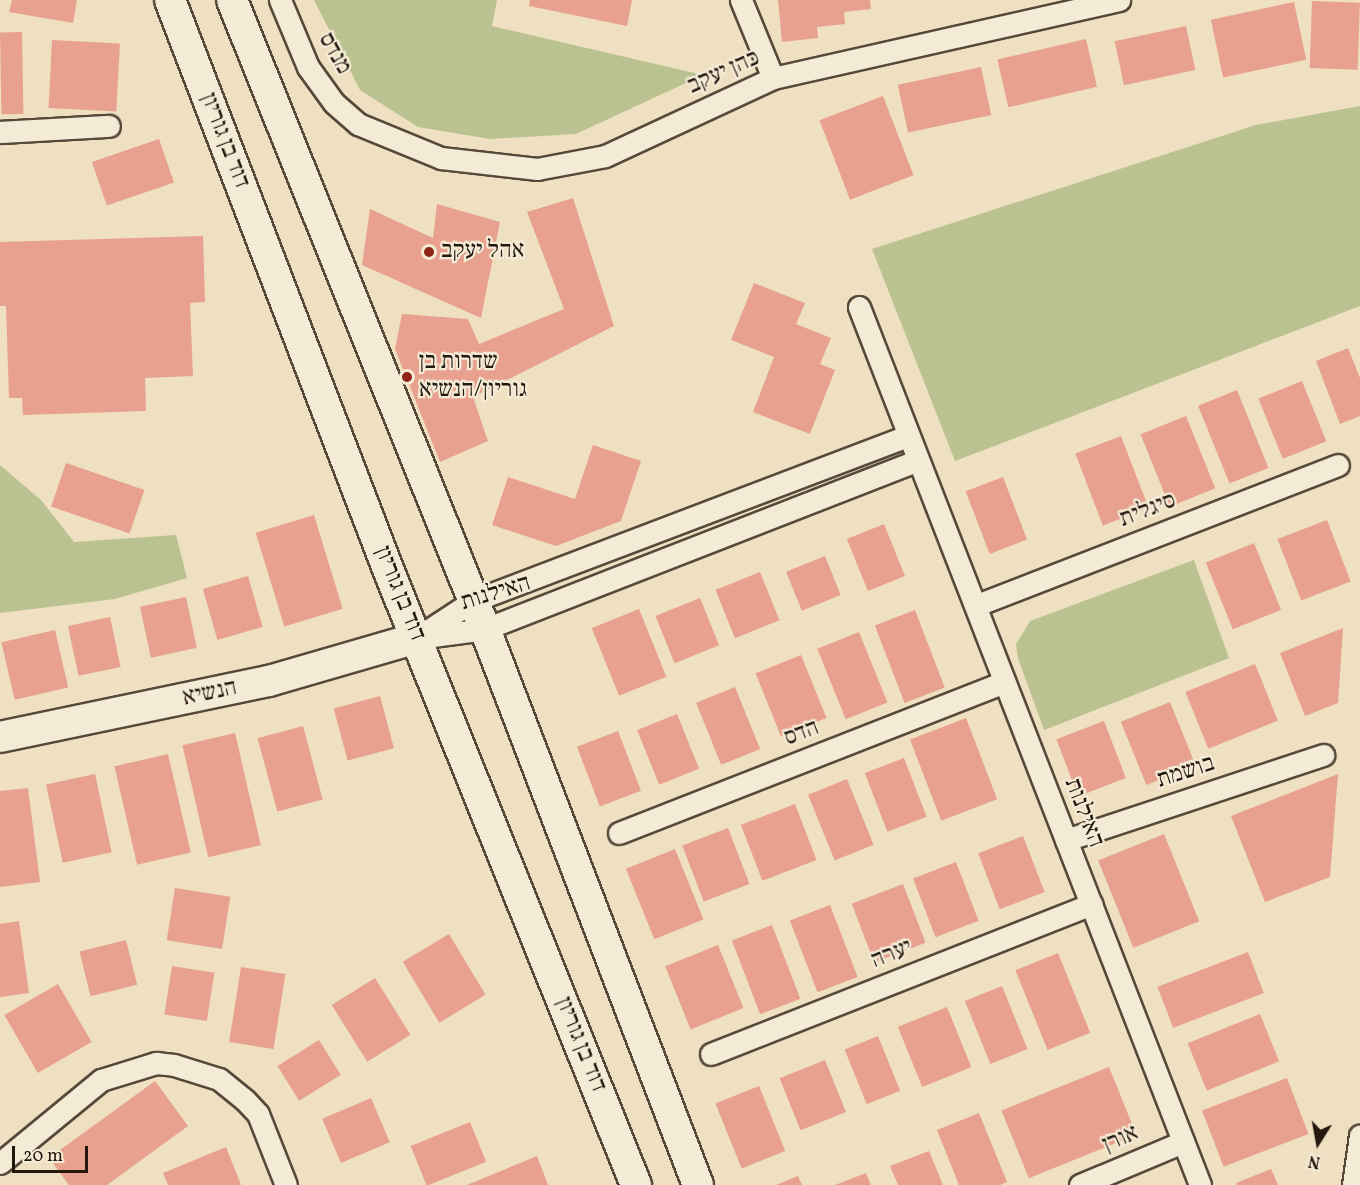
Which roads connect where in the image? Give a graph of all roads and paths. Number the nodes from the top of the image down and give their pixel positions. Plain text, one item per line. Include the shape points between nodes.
1 (170, 0) edge
2 (232, 0) edge
3 (280, 0) edge
4 (741, 0) edge
5 (1119, 0) edge
6 (773, 78) junction
7 (358, 124) joint
8 (109, 126) dead end
9 (0, 132) edge
10 (859, 307) dead end
11 (908, 436) junction
12 (917, 461) junction
13 (1338, 465) dead end
14 (473, 601) junction
15 (976, 605) junction
16 (485, 630) junction
17 (417, 638) junction
18 (1005, 682) junction
19 (0, 736) edge
20 (1323, 755) dead end
21 (619, 833) dead end
22 (1066, 840) junction
23 (1091, 904) junction
24 (711, 1054) dead end
25 (1360, 1135) edge
26 (1183, 1142) junction
27 (0, 1163) edge
28 (286, 1185) edge
29 (636, 1185) edge
30 (698, 1185) edge
31 (1080, 1185) edge
32 (1200, 1185) edge
33 (1353, 1185) edge

1 - 17 main road, דוד בן גוריון
2 - 14 main road
3 - 7 street, מנדס via 308,68 334,103
4 - 6 street
5 - 6 street, כהן יעקב
6 - 7 street, כהן יעקב via 605,156 537,169 441,158
8 - 9 street
10 - 11 street, האילנות
11 - 12 street, האילנות
11 - 14 street, האילנות
12 - 15 street, האילנות
12 - 16 street, האילנות
13 - 15 street, סיגלית
14 - 16 main road
14 - 17 street, האילנות
15 - 18 street, האילנות
16 - 17 street, האילנות
16 - 30 main road
17 - 19 main road, הנשיא via 269,681
17 - 29 main road, דוד בן גוריון
18 - 21 street, הדס
18 - 22 street, האילנות
20 - 22 street, בושמת
22 - 23 street, האילנות
23 - 24 street, יערה
23 - 26 street, האילנות
25 - 33 street
26 - 31 street, אורן
26 - 32 street, האילנות
27 - 28 street via 101,1080 156,1063 219,1079 245,1100 258,1114

